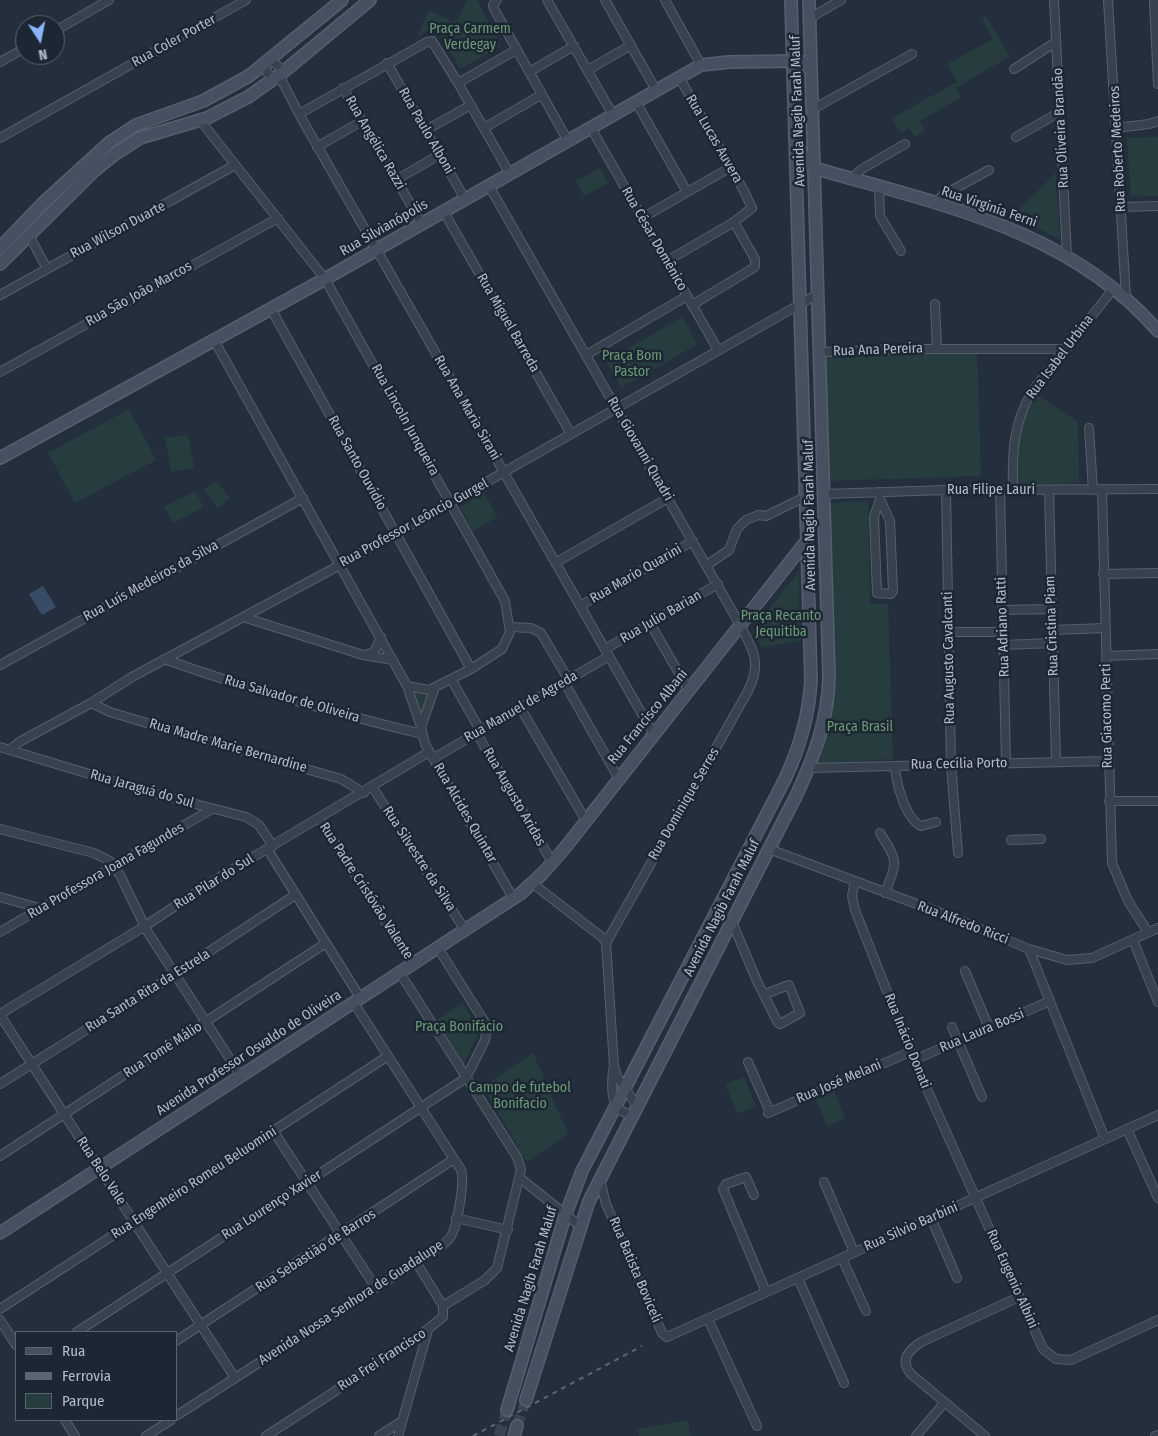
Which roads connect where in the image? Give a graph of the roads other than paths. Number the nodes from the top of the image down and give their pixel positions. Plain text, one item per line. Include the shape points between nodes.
1 (109, 0) edge
2 (246, 0) edge
3 (342, 0) edge
4 (370, 0) edge
5 (547, 0) edge
6 (605, 0) edge
7 (665, 0) edge
8 (791, 0) edge
9 (809, 0) edge
10 (841, 0) edge
11 (1054, 0) edge
12 (1108, 0) edge
13 (1145, 0) edge
14 (495, 1) edge
15 (1156, 2) edge
16 (810, 18) junction
17 (65, 25) edge
18 (1056, 42) junction
19 (631, 45) junction
20 (574, 46) junction
21 (516, 50) junction
22 (15, 54) edge
23 (912, 54) dead end
24 (792, 61) junction
25 (0, 62) edge
26 (267, 63) junction
27 (387, 63) junction
28 (701, 65) junction
29 (1014, 69) dead end
30 (588, 70) junction
31 (811, 70) junction
32 (529, 72) junction
33 (679, 77) junction
34 (279, 78) junction
35 (458, 83) junction
36 (1158, 84) edge
37 (343, 88) junction
38 (656, 90) junction
39 (542, 95) junction
40 (201, 102) junction
41 (636, 102) junction
42 (471, 105) junction
43 (813, 109) junction
44 (1060, 112) junction
45 (299, 114) junction
46 (613, 115) junction
47 (200, 120) junction
48 (362, 121) junction
49 (1158, 121) edge
50 (484, 128) junction
51 (591, 128) junction
52 (1116, 128) junction
53 (426, 130) junction
54 (1016, 136) dead end
55 (0, 138) edge
56 (568, 141) junction
57 (796, 142) junction
58 (906, 144) dead end
59 (317, 147) junction
60 (439, 155) junction
61 (235, 165) junction
62 (731, 167) junction
63 (814, 168) junction
64 (989, 170) dead end
65 (510, 174) junction
66 (851, 179) junction
67 (396, 180) junction
68 (489, 186) junction
69 (880, 187) junction
70 (687, 192) junction
71 (465, 199) junction
72 (934, 204) junction
73 (1158, 206) edge
74 (1121, 207) junction
75 (444, 212) junction
76 (278, 218) junction
77 (642, 218) junction
78 (734, 222) junction
79 (422, 224) junction
80 (29, 235) junction
81 (0, 248) edge
82 (376, 250) junction
83 (901, 251) dead end
84 (1067, 256) junction
85 (667, 261) junction
86 (0, 264) edge
87 (47, 269) junction
88 (325, 279) junction
89 (1114, 288) junction
90 (818, 294) junction
91 (0, 295) edge
92 (687, 296) junction
93 (1126, 297) junction
94 (801, 303) junction
95 (692, 304) junction
96 (935, 304) dead end
97 (271, 309) junction
98 (1158, 331) edge
99 (214, 340) junction
100 (937, 349) junction
101 (1067, 349) junction
102 (718, 350) junction
103 (820, 352) junction
104 (586, 355) junction
105 (0, 372) edge
106 (617, 408) junction
107 (1089, 428) dead end
108 (571, 434) junction
109 (0, 458) edge
110 (504, 473) junction
111 (806, 483) junction
112 (824, 488) junction
113 (1158, 489) edge
114 (946, 490) junction
115 (1000, 490) junction
116 (1013, 490) junction
117 (1049, 490) junction
118 (1097, 490) junction
119 (879, 495) junction
120 (303, 498) junction
121 (668, 498) junction
122 (807, 499) junction
123 (451, 503) junction
124 (396, 533) junction
125 (825, 535) junction
126 (693, 541) junction
127 (806, 546) junction
128 (555, 563) junction
129 (340, 565) junction
130 (707, 565) junction
131 (1158, 573) edge
132 (1103, 574) junction
133 (718, 584) junction
134 (580, 606) junction
135 (1052, 609) junction
136 (1002, 610) junction
137 (243, 618) junction
138 (650, 623) junction
139 (741, 626) junction
140 (510, 627) junction
141 (1106, 628) junction
142 (1052, 630) junction
143 (949, 632) junction
144 (1003, 632) junction
145 (381, 638) junction
146 (1053, 643) junction
147 (1003, 645) junction
148 (607, 653) junction
149 (1158, 654) edge
150 (363, 655) junction
151 (1106, 656) junction
152 (164, 659) junction
153 (393, 660) junction
154 (756, 662) joint
155 (0, 665) edge
156 (471, 669) junction
157 (451, 679) junction
158 (566, 680) junction
159 (435, 687) junction
160 (408, 689) junction
161 (689, 691) junction
162 (91, 703) junction
163 (520, 707) junction
164 (421, 730) junction
165 (478, 731) junction
166 (654, 734) junction
167 (0, 747) edge
168 (10, 749) junction
169 (431, 755) junction
170 (1108, 761) junction
171 (1056, 762) junction
172 (1006, 763) junction
173 (951, 765) junction
174 (895, 766) junction
175 (810, 768) junction
176 (619, 779) junction
177 (373, 788) junction
178 (364, 793) junction
179 (1109, 801) junction
180 (1158, 802) edge
181 (212, 809) junction
182 (318, 818) junction
183 (586, 821) junction
184 (936, 822) dead end
185 (0, 829) edge
186 (758, 830) junction
187 (880, 833) dead end
188 (1041, 839) dead end
189 (1011, 840) dead end
190 (270, 848) junction
191 (769, 849) junction
192 (958, 852) dead end
193 (552, 862) junction
194 (115, 867) junction
195 (854, 881) junction
196 (532, 883) junction
197 (885, 892) junction
198 (295, 895) junction
199 (0, 896) edge
200 (513, 898) junction
201 (39, 908) junction
202 (732, 922) junction
203 (145, 926) junction
204 (1158, 928) edge
205 (465, 930) junction
206 (0, 932) edge
207 (1148, 932) junction
208 (1133, 940) junction
209 (326, 943) junction
210 (606, 943) junction
211 (438, 948) junction
212 (1029, 949) junction
213 (413, 965) junction
214 (965, 971) dead end
215 (400, 973) junction
216 (175, 974) junction
217 (765, 994) junction
218 (358, 1001) junction
219 (1050, 1002) junction
220 (1158, 1002) edge
221 (0, 1014) edge
222 (206, 1022) junction
223 (952, 1027) dead end
224 (989, 1028) junction
225 (957, 1042) junction
226 (388, 1056) junction
227 (912, 1056) junction
228 (748, 1062) dead end
229 (32, 1064) junction
230 (614, 1066) junction
231 (241, 1076) junction
232 (466, 1078) junction
233 (0, 1084) edge
234 (625, 1088) junction
235 (982, 1097) dead end
236 (616, 1105) junction
237 (421, 1108) junction
238 (635, 1110) junction
239 (64, 1114) junction
240 (1158, 1115) edge
241 (1127, 1129) junction
242 (274, 1132) junction
243 (1105, 1139) junction
244 (0, 1156) edge
245 (454, 1159) junction
246 (99, 1168) junction
247 (520, 1178) junction
248 (600, 1178) junction
249 (824, 1182) dead end
250 (307, 1183) junction
251 (754, 1195) dead end
252 (976, 1198) junction
253 (1158, 1198) edge
254 (589, 1201) junction
255 (606, 1204) junction
256 (565, 1216) junction
257 (456, 1218) junction
258 (930, 1218) junction
259 (134, 1222) junction
260 (580, 1226) junction
261 (508, 1230) junction
262 (0, 1233) edge
263 (340, 1235) junction
264 (854, 1252) junction
265 (842, 1258) junction
266 (416, 1262) junction
267 (167, 1273) junction
268 (798, 1278) junction
269 (957, 1278) dead end
270 (376, 1288) junction
271 (766, 1292) junction
272 (1019, 1297) junction
273 (443, 1306) junction
274 (0, 1309) edge
275 (866, 1311) dead end
276 (708, 1319) junction
277 (0, 1320) edge
278 (1158, 1320) edge
279 (201, 1325) junction
280 (428, 1330) junction
281 (79, 1331) edge
282 (664, 1335) joint
283 (178, 1340) edge
284 (15, 1343) edge
285 (236, 1378) junction
286 (844, 1384) dead end
287 (526, 1400) tunnel mouth
288 (945, 1402) junction
289 (507, 1410) tunnel mouth
290 (178, 1415) edge
291 (66, 1421) edge
292 (169, 1421) edge
293 (402, 1421) junction
294 (757, 1426) dead end
295 (75, 1436) edge
296 (146, 1436) edge
297 (266, 1436) edge
298 (379, 1436) edge
299 (398, 1436) edge
300 (916, 1436) edge
301 (985, 1436) edge

1 - 17 street
2 - 55 street, Rua Coler Porter
3 - 26 main road
4 - 34 main road
5 - 20 street
6 - 19 street
7 - 28 street
8 - 24 main road, Avenida Nagib Farah Maluf
9 - 16 main road, Avenida Nagib Farah Maluf
10 - 16 street
11 - 18 street, Rua Oliveira Brandão
12 - 52 street, Rua Roberto Medeiros
13 - 15 street
14 - 21 street via 494,9
15 - 36 street
16 - 31 main road, Avenida Nagib Farah Maluf
18 - 29 street
18 - 44 street, Rua Oliveira Brandão
19 - 30 street
19 - 38 street
20 - 30 street
20 - 32 street
21 - 32 street
21 - 35 street
22 - 25 street
23 - 43 street
24 - 28 main road, Rua Silvianópolis
24 - 31 main road via 803,62
24 - 57 main road, Avenida Nagib Farah Maluf
26 - 34 street, Rua Ana Maria Sirani via 268,74
26 - 34 street, Rua Ana Maria Sirani via 278,65
26 - 40 main road
27 - 35 street via 426,42 434,43
27 - 37 street
27 - 53 street, Rua Paulo Alboni
28 - 33 main road, Rua Silvianópolis
30 - 46 street
31 - 43 main road, Avenida Nagib Farah Maluf
32 - 39 street
33 - 38 main road, Rua Silvianópolis
33 - 62 street, Rua Lucas Auvera
34 - 45 street, Rua Ana Maria Sirani
34 - 47 main road
35 - 42 street
37 - 45 street
37 - 48 street, Rua Angélica Razzi
38 - 41 main road, Rua Silvianópolis
39 - 50 street
39 - 56 street
40 - 47 main road
40 - 81 main road via 136,125 110,142
41 - 46 main road, Rua Silvianópolis
41 - 70 street
42 - 50 street
42 - 53 street
43 - 63 main road, Avenida Nagib Farah Maluf
44 - 54 street
44 - 84 street, Rua Oliveira Brandão
45 - 59 street, Rua Ana Maria Sirani
46 - 51 main road, Rua Silvianópolis
47 - 61 street, Rua Lincoln Junqueira
47 - 80 main road via 131,142 94,171
48 - 59 street
48 - 67 street, Rua Angélica Razzi
49 - 52 street
50 - 65 street
51 - 56 main road, Rua Silvianópolis
51 - 77 street, Rua César Domênico
52 - 74 street, Rua Roberto Medeiros
53 - 60 street, Rua Paulo Alboni
56 - 65 main road, Rua Silvianópolis
57 - 63 main road via 806,162
57 - 94 main road, Avenida Nagib Farah Maluf
58 - 66 street via 862,169
59 - 82 street, Rua Ana Maria Sirani
60 - 67 street
60 - 71 street, Rua Paulo Alboni
61 - 76 street, Rua Lincoln Junqueira
61 - 87 street, Rua Wilson Duarte
62 - 70 street
62 - 78 street, Rua Lucas Auvera via 752,208
63 - 66 main road, Rua Virginía Ferni
63 - 90 main road, Avenida Nagib Farah Maluf
64 - 72 street via 943,195
65 - 68 main road, Rua Silvianópolis
66 - 69 main road, Rua Virginía Ferni
67 - 79 street, Rua Angélica Razzi
68 - 71 main road, Rua Silvianópolis
68 - 104 street, Rua Giovanni Quadri
69 - 72 main road, Rua Virginía Ferni
69 - 83 street via 880,216
70 - 77 street
71 - 75 main road, Rua Silvianópolis
72 - 84 main road, Rua Virginía Ferni via 1016,230
73 - 74 street
74 - 93 street, Rua Roberto Medeiros
75 - 79 main road, Rua Silvianópolis
75 - 108 street, Rua Miguel Barreda
76 - 88 street, Rua Lincoln Junqueira
76 - 105 street, Rua São João Marcos
77 - 85 street, Rua César Domênico
78 - 85 street
78 - 95 street via 756,264 752,270
79 - 82 main road, Rua Silvianópolis
80 - 86 main road
80 - 87 street
82 - 88 main road, Rua Silvianópolis
82 - 110 street, Rua Ana Maria Sirani
84 - 89 main road, Rua Virginía Ferni
85 - 92 street, Rua César Domênico
87 - 91 street, Rua Wilson Duarte
88 - 97 main road, Rua Silvianópolis
88 - 123 street, Rua Lincoln Junqueira
89 - 93 main road, Rua Virginía Ferni
89 - 101 street, Rua Isabel Urbina
90 - 94 street, Rua Professor Leôncio Gurgel
90 - 103 main road, Avenida Nagib Farah Maluf
92 - 95 street, Rua César Domênico
92 - 104 street
93 - 98 main road, Rua Virginía Ferni
94 - 102 street, Rua Professor Leôncio Gurgel
94 - 111 main road, Avenida Nagib Farah Maluf
95 - 102 street, Rua César Domênico
96 - 100 street
97 - 99 main road, Rua Silvianópolis
97 - 124 street, Rua Santo Ouvídio
99 - 109 main road, Rua Silvianópolis
99 - 120 street
100 - 101 street, Rua Ana Pereira
100 - 103 street, Rua Ana Pereira
101 - 116 street, Rua Isabel Urbina via 1033,390 1019,416 1013,441
102 - 106 street, Rua Professor Leôncio Gurgel
103 - 112 main road, Avenida Nagib Farah Maluf
104 - 106 street, Rua Giovanni Quadri
106 - 108 street, Rua Professor Leôncio Gurgel
106 - 121 street, Rua Giovanni Quadri
107 - 118 street, Rua Giacomo Perti
108 - 110 street, Rua Professor Leôncio Gurgel
110 - 123 street, Rua Professor Leôncio Gurgel
110 - 128 street, Rua Ana Maria Sirani
111 - 112 main road
111 - 122 main road, Avenida Nagib Farah Maluf
112 - 119 street, Rua Filipe Lauri
112 - 122 main road
112 - 125 main road, Avenida Nagib Farah Maluf
113 - 118 street, Rua Filipe Lauri
114 - 115 street, Rua Filipe Lauri
114 - 119 street, Rua Filipe Lauri
114 - 143 street, Rua Augusto Cavalcanti
115 - 116 street, Rua Filipe Lauri
115 - 136 street, Rua Adriano Ratti
116 - 117 street, Rua Filipe Lauri
117 - 118 street, Rua Filipe Lauri
117 - 135 street, Rua Cristina Piam
118 - 132 street, Rua Giacomo Perti
119 - 119 street via 874,517 877,593 891,594 890,521
120 - 129 street
120 - 155 street, Rua Luís Medeiros da Silva
121 - 126 street, Rua Giovanni Quadri
121 - 128 street
122 - 127 main road, Avenida Nagib Farah Maluf
122 - 130 street via 766,516 758,515 746,520 737,529 729,550
123 - 124 street, Rua Professor Leôncio Gurgel
123 - 140 street, Rua Lincoln Junqueira via 505,601
124 - 129 street, Rua Professor Leôncio Gurgel
124 - 156 street, Rua Santo Ouvídio
125 - 127 main road, Rua Francisco Albani via 814,534
125 - 175 main road, Avenida Nagib Farah Maluf via 829,680 823,729
126 - 130 street, Rua Giovanni Quadri
126 - 134 street, Rua Mario Quarini
127 - 139 main road, Rua Francisco Albani
127 - 186 main road, Avenida Nagib Farah Maluf via 811,680 808,707 793,761
128 - 134 street, Rua Ana Maria Sirani
129 - 137 street, Rua Professor Leôncio Gurgel via 270,600
129 - 145 street
130 - 133 street, Rua Giovanni Quadri
131 - 132 street
132 - 141 street, Rua Giacomo Perti
133 - 138 street, Rua Julio Barian
133 - 139 street, Rua Giovanni Quadri
134 - 148 street, Rua Ana Maria Sirani
135 - 136 street
135 - 142 street, Rua Cristina Piam
136 - 144 street, Rua Adriano Ratti
137 - 150 street
137 - 152 street, Rua Professor Leôncio Gurgel
138 - 148 street, Rua Julio Barian
138 - 161 street
139 - 154 street, Rua Giovanni Quadri
139 - 161 main road, Rua Francisco Albani
140 - 156 street via 502,649
140 - 158 street via 531,628 541,633
141 - 142 street
141 - 151 street, Rua Giacomo Perti
142 - 146 street, Rua Cristina Piam
143 - 144 street
143 - 173 street, Rua Augusto Cavalcanti
144 - 147 street, Rua Adriano Ratti
145 - 150 street via 374,652
145 - 153 street
146 - 147 street
146 - 171 street, Rua Cristina Piam
147 - 172 street, Rua Adriano Ratti
148 - 158 street, Rua Manuel de Agreda
148 - 166 street, Rua Ana Maria Sirani
149 - 151 street
150 - 153 street
151 - 170 street, Rua Giacomo Perti
152 - 162 street, Rua Professor Leôncio Gurgel
152 - 164 street, Rua Salvador de Oliveira via 218,679 353,717
153 - 160 street
154 - 210 street, Rua Dominique Serres via 755,677 748,692
156 - 157 street
157 - 159 street
157 - 165 street, Rua Augusto Aridas
158 - 163 street, Rua Manuel de Agreda
158 - 176 street
159 - 160 street
159 - 164 street
160 - 164 street, Rua Alcides Quintar
161 - 166 main road, Rua Francisco Albani
162 - 168 street, Rua Professor Leôncio Gurgel
162 - 178 street, Rua Madre Marie Bernardine via 110,712 341,779
163 - 165 street, Rua Manuel de Agreda
163 - 183 street
164 - 169 street, Rua Alcides Quintar
165 - 169 street, Rua Manuel de Agreda
165 - 193 street, Rua Augusto Aridas
166 - 176 main road, Rua Francisco Albani
167 - 168 street, Rua Jaraguá do Sul
168 - 181 street, Rua Jaraguá do Sul
169 - 177 street, Rua Pilar do Sul
169 - 200 street, Rua Alcides Quintar
170 - 171 street, Rua Cecília Porto
170 - 179 street, Rua Giacomo Perti
171 - 172 street, Rua Cecília Porto
172 - 173 street, Rua Cecília Porto
173 - 174 street, Rua Cecília Porto
173 - 192 street, Rua Augusto Cavalcanti
174 - 175 street, Rua Cecília Porto
174 - 184 street via 900,795 914,820 921,826
175 - 191 main road, Avenida Nagib Farah Maluf
176 - 183 main road, Rua Francisco Albani
177 - 178 street, Rua Pilar do Sul
177 - 205 street, Rua Silvestre da Silva
178 - 182 street, Rua Pilar do Sul
179 - 180 street
179 - 207 street, Rua Giacomo Perti via 1115,876
181 - 190 street, Rua Jaraguá do Sul via 255,821
181 - 194 street, Rua Professora Joana Fagundes
182 - 190 street, Rua Pilar do Sul
182 - 213 street, Rua Padre Cristóvão Valente
183 - 193 main road, Rua Francisco Albani
185 - 194 street via 94,854
186 - 191 main road via 757,843
186 - 234 main road, Avenida Nagib Farah Maluf
187 - 197 street via 896,862
188 - 189 street
190 - 198 street, Rua Jaraguá do Sul
190 - 203 street, Rua Pilar do Sul
191 - 195 street, Rua Alfredo Ricci
191 - 202 main road, Avenida Nagib Farah Maluf
193 - 196 main road, Rua Francisco Albani
194 - 201 street, Rua Professora Joana Fagundes
194 - 203 street
195 - 197 street, Rua Alfredo Ricci
195 - 227 street, Rua Inácio Donati via 852,896 855,910
196 - 200 main road, Rua Francisco Albani
196 - 210 street
197 - 212 street, Rua Alfredo Ricci
198 - 209 street, Rua Jaraguá do Sul
198 - 216 street, Rua Santa Rita da Estrela
199 - 201 street
200 - 205 main road, Avenida Professor Osvaldo de Oliveira
201 - 206 street, Rua Professora Joana Fagundes
202 - 217 street
202 - 238 main road, Avenida Nagib Farah Maluf
203 - 216 street
203 - 221 street, Rua Pilar do Sul
204 - 207 street, Rua Alfredo Ricci
205 - 211 main road, Avenida Professor Osvaldo de Oliveira
207 - 208 street, Rua Alfredo Ricci
208 - 212 street, Rua Alfredo Ricci via 1080,960 1067,960
208 - 220 street
209 - 218 street, Avenida Nossa Senhora de Guadalupe
209 - 222 street, Rua Tomé Málio
210 - 230 street
211 - 213 main road, Avenida Professor Osvaldo de Oliveira
211 - 232 street via 487,1026 485,1040
212 - 219 street
213 - 215 main road, Avenida Professor Osvaldo de Oliveira
214 - 224 street
215 - 218 main road, Avenida Professor Osvaldo de Oliveira
215 - 232 street
216 - 222 street
216 - 229 street, Rua Santa Rita da Estrela
217 - 217 street via 779,1024 800,1013 788,985
218 - 226 street, Avenida Nossa Senhora de Guadalupe
218 - 231 main road, Avenida Professor Osvaldo de Oliveira
219 - 224 street, Rua Laura Bossi
219 - 243 street
221 - 229 street, Rua Belo Vale
222 - 231 street
222 - 239 street, Rua Tomé Málio
223 - 225 street
224 - 225 street, Rua Laura Bossi
225 - 227 street, Rua Laura Bossi
225 - 235 street
226 - 237 street, Avenida Nossa Senhora de Guadalupe
226 - 242 street, Rua Engenheiro Romeu Beluomini
227 - 228 street, Rua José Melani via 869,1068 769,1112
227 - 252 street, Rua Inácio Donati
229 - 233 street, Rua Santa Rita da Estrela
229 - 239 street, Rua Belo Vale
230 - 234 street
230 - 236 street via 612,1083
231 - 246 main road, Avenida Professor Osvaldo de Oliveira
232 - 237 street, Rua Lourenço Xavier
232 - 247 street via 517,1157
234 - 236 main road, Avenida Nagib Farah Maluf
234 - 238 street
236 - 238 street via 622,1112
236 - 256 main road, Avenida Nagib Farah Maluf via 582,1170
237 - 245 street, Avenida Nossa Senhora de Guadalupe
237 - 250 street, Rua Lourenço Xavier
238 - 248 main road, Avenida Nagib Farah Maluf
239 - 244 street, Rua Tomé Málio
239 - 246 street, Rua Belo Vale
240 - 241 street, Rua Silvio Barbini
241 - 243 street, Rua Silvio Barbini
241 - 253 street
242 - 250 street
242 - 259 street, Rua Engenheiro Romeu Beluomini
243 - 252 street, Rua Silvio Barbini
245 - 257 street, Avenida Nossa Senhora de Guadalupe via 464,1177
245 - 263 street, Rua Sebastião de Barros
246 - 259 street, Rua Belo Vale
246 - 262 main road, Avenida Professor Osvaldo de Oliveira
247 - 256 street
247 - 261 street
248 - 254 main road, Avenida Nagib Farah Maluf
248 - 255 street, Rua Batista Boviceli
249 - 264 street
250 - 263 street
250 - 267 street, Rua Lourenço Xavier
251 - 271 street via 746,1177 726,1184 723,1189
252 - 258 street, Rua Silvio Barbini
252 - 272 street, Rua Eugenio Albini
254 - 255 street, Rua Batista Boviceli
254 - 260 main road, Avenida Nagib Farah Maluf
255 - 282 street, Rua Batista Boviceli
256 - 260 street
256 - 289 main road, Avenida Nagib Farah Maluf
257 - 261 street
257 - 266 street, Avenida Nossa Senhora de Guadalupe via 449,1239
258 - 264 street, Rua Silvio Barbini
258 - 269 street
259 - 267 street, Rua Belo Vale
259 - 274 street, Rua Engenheiro Romeu Beluomini
260 - 287 main road, Avenida Nagib Farah Maluf
261 - 273 street via 498,1268 493,1274
263 - 270 street
263 - 279 street, Rua Sebastião de Barros
264 - 265 street, Rua Silvio Barbini
265 - 268 street, Rua Silvio Barbini
265 - 275 street
266 - 270 street, Avenida Nossa Senhora de Guadalupe
266 - 273 street
267 - 279 street, Rua Belo Vale
267 - 281 street, Rua Lourenço Xavier
268 - 271 street, Rua Silvio Barbini
268 - 286 street
270 - 285 street, Avenida Nossa Senhora de Guadalupe
271 - 276 street, Rua Silvio Barbini
272 - 278 street, Rua Eugenio Albini via 1043,1349 1064,1361
272 - 288 street via 921,1342 907,1354 905,1363 911,1374
273 - 280 street, Rua Frei Francisco via 443,1317
276 - 282 street, Rua Silvio Barbini
276 - 294 street
277 - 284 street
279 - 283 street, Rua Sebastião de Barros
279 - 285 street, Rua Belo Vale
280 - 293 street
280 - 297 street, Rua Frei Francisco
285 - 290 street, Avenida Nossa Senhora de Guadalupe
288 - 300 street
288 - 301 street
291 - 295 street
292 - 296 street
293 - 298 street
293 - 299 street

